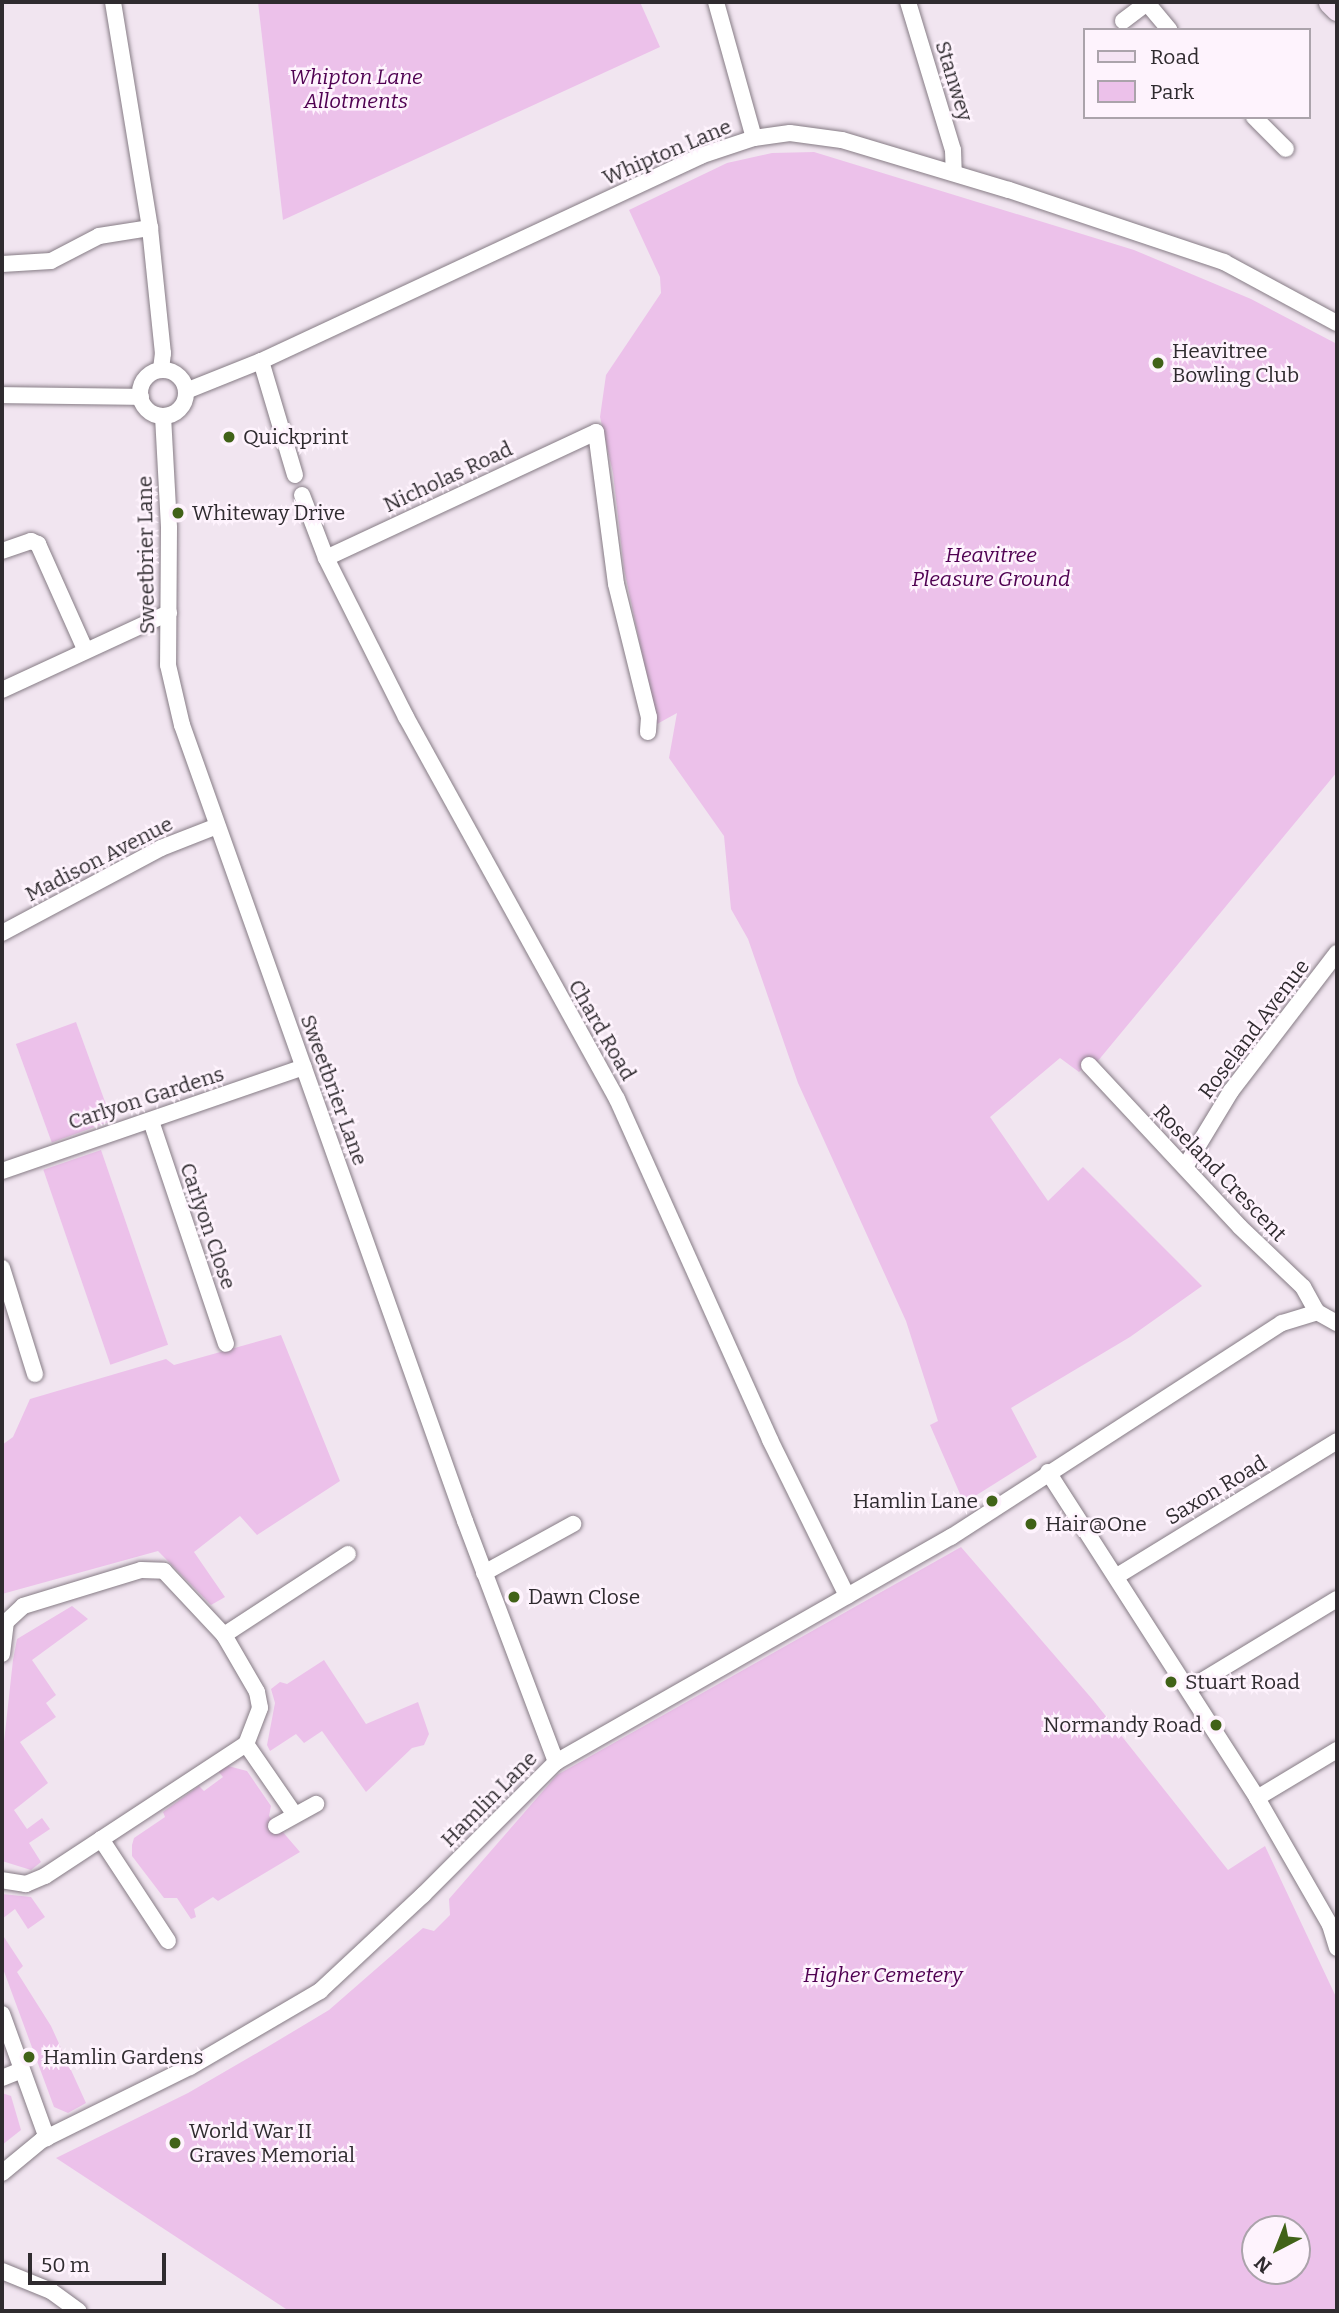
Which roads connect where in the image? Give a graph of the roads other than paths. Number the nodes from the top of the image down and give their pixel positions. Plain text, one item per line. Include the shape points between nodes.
1 (113, 2) edge
2 (716, 2) edge
3 (908, 2) edge
4 (1147, 2) edge
5 (1331, 2) edge
6 (1337, 9) edge
7 (1123, 21) dead end
8 (1168, 28) edge
9 (1256, 119) edge
10 (754, 138) junction
11 (1286, 149) dead end
12 (954, 173) junction
13 (150, 228) junction
14 (2, 264) edge
15 (1337, 323) edge
16 (261, 361) junction
17 (161, 370) junction
18 (186, 391) junction
19 (2, 395) edge
20 (141, 397) junction
21 (163, 416) junction
22 (295, 475) dead end
23 (302, 495) dead end
24 (2, 551) edge
25 (326, 558) junction
26 (169, 613) junction
27 (85, 649) junction
28 (2, 690) edge
29 (648, 732) dead end
30 (218, 826) junction
31 (2, 933) edge
32 (1337, 953) edge
33 (1089, 1065) dead end
34 (304, 1068) junction
35 (151, 1121) junction
36 (1185, 1167) junction
37 (2, 1171) edge
38 (2, 1268) edge
39 (1317, 1312) junction
40 (1336, 1320) edge
41 (226, 1344) dead end
42 (36, 1374) dead end
43 (1337, 1441) edge
44 (1048, 1472) junction
45 (573, 1524) dead end
46 (348, 1554) dead end
47 (484, 1573) junction
48 (1117, 1576) junction
49 (847, 1596) junction
50 (1337, 1599) edge
51 (4, 1620) edge
52 (224, 1635) junction
53 (2, 1654) edge
54 (1190, 1688) junction
55 (246, 1744) junction
56 (1337, 1750) edge
57 (556, 1762) junction
58 (1257, 1798) junction
59 (316, 1804) dead end
60 (295, 1815) junction
61 (276, 1826) dead end
62 (101, 1839) junction
63 (2, 1880) edge
64 (1333, 1923) edge
65 (168, 1941) dead end
66 (1337, 1948) edge
67 (2, 2014) edge
68 (19, 2071) junction
69 (2, 2078) edge
70 (47, 2138) junction
71 (2, 2173) edge
72 (2, 2271) edge
73 (79, 2311) edge

1 - 13 street
2 - 10 street
3 - 12 street, Stanwey via 953,150
4 - 7 street
4 - 8 street
5 - 6 main road
9 - 11 street
10 - 12 street, Whipton Lane via 809,133
10 - 16 street, Whipton Lane via 701,156
12 - 15 street, Whipton Lane via 1224,262
13 - 14 street via 99,236 51,261
13 - 17 street
16 - 18 street, Whipton Lane
16 - 22 street
17 - 18 street via 175,373
17 - 20 street via 148,376
18 - 21 street via 182,405
19 - 20 street
20 - 21 street via 149,410
21 - 26 street, Sweetbrier Lane
23 - 25 street, Chard Road
24 - 27 street via 31,541 38,544
25 - 29 street, Nicholas Road via 596,432 616,584 649,717
25 - 49 street, Chard Road via 406,717 617,1099 770,1440
26 - 27 street
26 - 30 street, Sweetbrier Lane via 170,681
27 - 28 street
30 - 31 street, Madison Avenue via 162,848
30 - 34 street, Sweetbrier Lane
32 - 36 street, Roseland Avenue via 1231,1091
33 - 36 street, Roseland Crescent
34 - 35 street, Carlyon Gardens
34 - 47 street, Sweetbrier Lane
35 - 37 street, Carlyon Gardens
35 - 41 street, Carlyon Close
36 - 39 street, Roseland Crescent via 1303,1287
38 - 42 street
39 - 40 street
39 - 44 street, Hamlin Lane via 1282,1323
43 - 48 street, Saxon Road
44 - 48 street
44 - 49 street, Hamlin Lane via 951,1537
45 - 47 street
46 - 52 street
47 - 57 street, Sweetbrier Lane
48 - 54 street
49 - 57 street, Hamlin Lane
50 - 54 street
51 - 52 street via 23,1606 141,1570 164,1571
51 - 53 street
52 - 55 street via 257,1692 260,1709
54 - 58 street
55 - 60 street
55 - 62 street
56 - 58 street
57 - 70 street, Hamlin Lane via 320,1991 190,2067
58 - 64 street
59 - 60 street
60 - 61 street
62 - 63 street via 26,1884
62 - 65 street
64 - 66 street
67 - 68 street
68 - 69 street
68 - 70 street
70 - 71 street, Hamlin Lane
72 - 73 street via 51,2291

